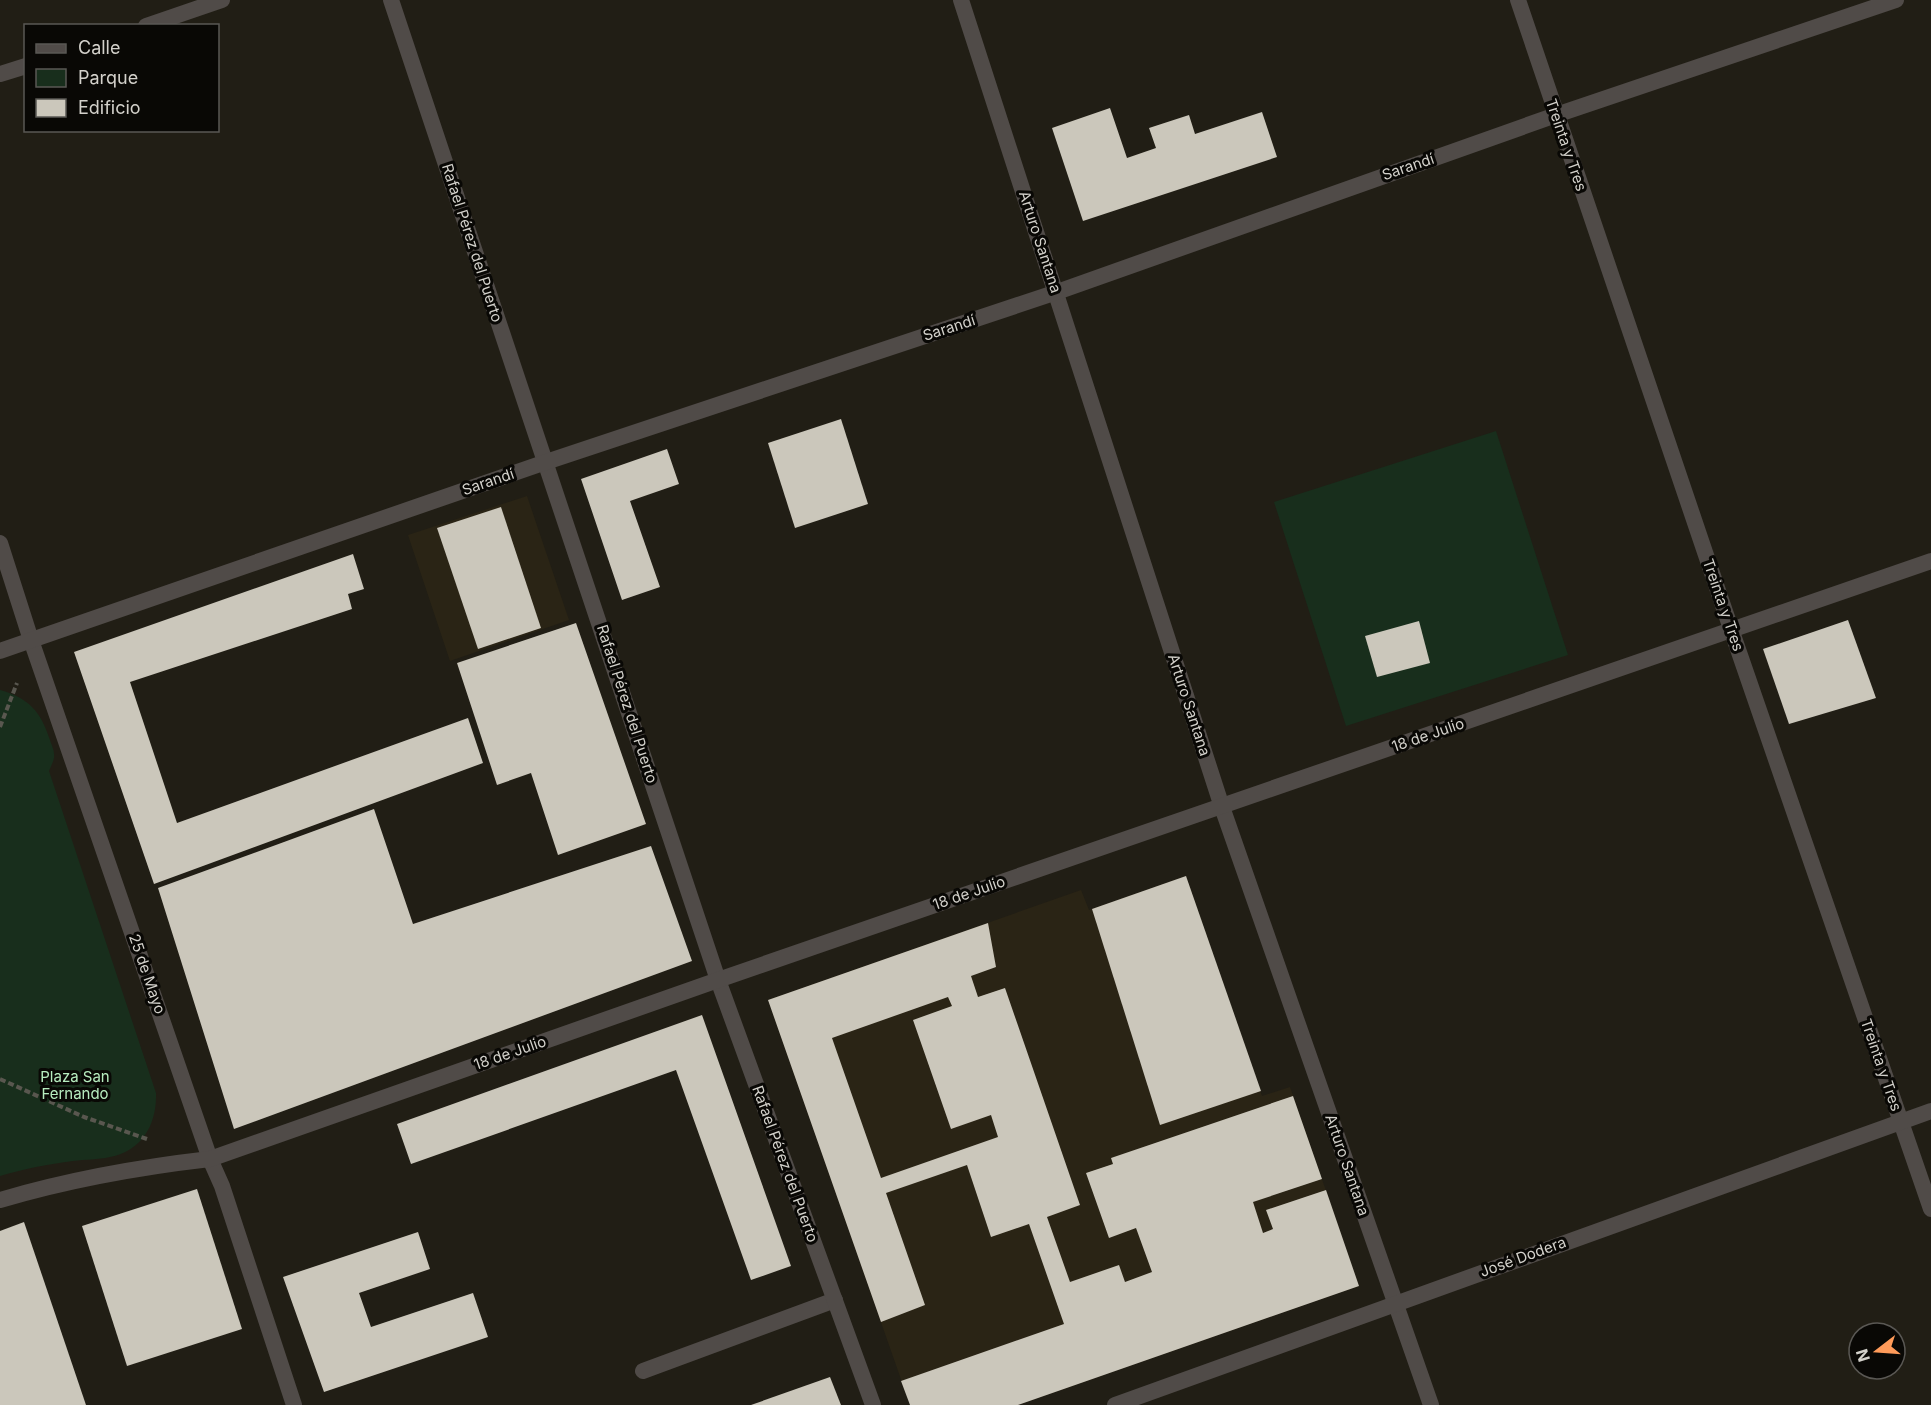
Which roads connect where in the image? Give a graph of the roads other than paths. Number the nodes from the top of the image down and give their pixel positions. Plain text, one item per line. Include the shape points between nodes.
1 (222, 0) edge
2 (391, 0) edge
3 (961, 0) edge
4 (1518, 0) edge
5 (1896, 0) edge
6 (152, 24) edge
7 (24, 67) edge
8 (0, 74) edge
9 (1556, 115) junction
10 (1057, 292) junction
11 (546, 462) junction
12 (0, 543) edge
13 (1931, 561) edge
14 (1731, 629) junction
15 (31, 640) junction
16 (0, 651) edge
17 (1222, 807) junction
18 (718, 980) junction
19 (1931, 1111) edge
20 (1901, 1121) junction
21 (210, 1158) junction
22 (0, 1200) edge
23 (1931, 1209) edge
24 (834, 1300) junction
25 (1395, 1303) junction
26 (643, 1371) dead end
27 (294, 1405) edge
28 (873, 1405) edge
29 (1115, 1405) edge
30 (1431, 1405) edge

1 - 6 street
2 - 11 street, Rafael Pérez del Puerto
3 - 10 street, Arturo Santana
4 - 9 street, Treinta y Tres
5 - 9 street, Sarandí
7 - 8 street
9 - 10 street, Sarandí
9 - 14 street, Treinta y Tres
10 - 11 street, Sarandí
10 - 17 street, Arturo Santana
11 - 15 street, Sarandí
11 - 18 street, Rafael Pérez del Puerto
12 - 15 street, 25 de Mayo
13 - 14 street, 18 de Julio
14 - 17 street, 18 de Julio
14 - 20 street, Treinta y Tres
15 - 16 street, Sarandí
15 - 21 street, 25 de Mayo
17 - 18 street, 18 de Julio
17 - 25 street, Arturo Santana
18 - 21 street, 18 de Julio
18 - 24 street, Rafael Pérez del Puerto
19 - 20 street, José Dodera
20 - 23 street, Treinta y Tres
20 - 25 street, José Dodera
21 - 22 street, 18 de Julio via 86,1179
21 - 27 street, 25 de Mayo
24 - 26 street
24 - 28 street, Rafael Pérez del Puerto
25 - 29 street, José Dodera
25 - 30 street, Arturo Santana

